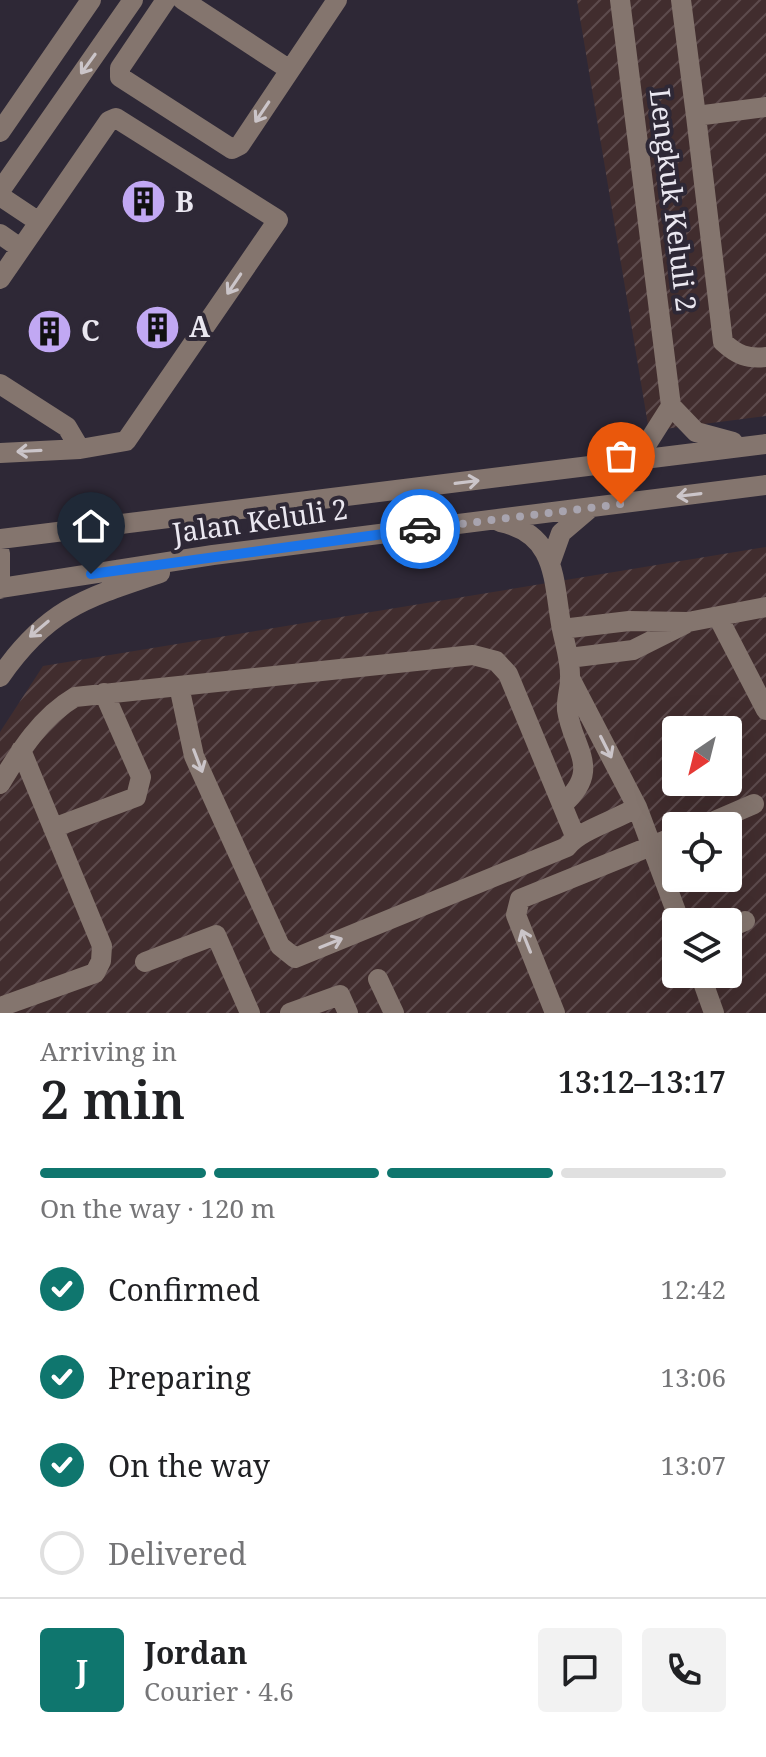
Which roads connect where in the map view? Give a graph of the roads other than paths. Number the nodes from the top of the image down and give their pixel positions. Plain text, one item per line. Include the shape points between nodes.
1 (91, 0) edge
2 (166, 0) edge
3 (183, 0) edge
4 (337, 0) edge
5 (620, 0) edge
6 (681, 0) edge
7 (134, 1) edge
8 (290, 70) junction
9 (766, 107) edge
10 (696, 116) junction
11 (0, 132) edge
12 (0, 193) edge
13 (39, 222) junction
14 (0, 234) edge
15 (20, 248) junction
16 (0, 279) edge
17 (766, 357) edge
18 (0, 384) edge
19 (671, 406) junction
20 (760, 445) edge
21 (80, 449) junction
22 (0, 453) edge
23 (622, 463) junction
24 (766, 485) edge
25 (592, 508) junction
26 (492, 520) junction
27 (0, 539) edge
28 (0, 553) edge
29 (213, 555) junction
30 (551, 561) junction
31 (0, 588) edge
32 (766, 607) edge
33 (718, 617) junction
34 (688, 622) junction
35 (562, 629) junction
36 (570, 668) junction
37 (0, 677) edge
38 (179, 686) junction
39 (104, 693) junction
40 (766, 710) edge
41 (21, 750) junction
42 (0, 784) edge
43 (754, 804) dead end
44 (562, 805) junction
45 (637, 807) junction
46 (735, 812) edge
47 (613, 822) junction
48 (53, 828) junction
49 (575, 836) junction
50 (662, 841) edge
51 (652, 845) junction
52 (627, 856) junction
53 (675, 908) edge
54 (145, 962) dead end
55 (378, 979) dead end
56 (705, 988) edge
57 (0, 1007) edge
58 (250, 1013) edge
59 (290, 1013) edge
60 (348, 1013) edge
61 (394, 1013) edge
62 (555, 1013) edge
63 (714, 1013) edge

1 - 11 street
8 -> 2 street via 240,145 228,147 120,77 120,68
3 - 8 street
4 - 8 street
5 - 19 street, Lengkuk Keluli 2
6 - 10 street
7 -> 12 street
9 - 10 street
10 - 17 street via 723,342 736,354
12 - 13 street
13 - 15 street
13 -> 21 street via 116,118 278,220 129,439
14 - 15 street
15 - 16 street
18 - 21 street via 67,427
19 - 20 street via 710,439
19 - 23 street via 645,447
20 - 23 street, Jalan Keluli 2
21 -> 22 street
27 -> 23 street, Jalan Keluli 2
24 -> 25 street, Jalan Keluli 2
25 - 26 street, Jalan Keluli 2
25 - 30 street via 561,533
26 - 29 street, Jalan Keluli 2
26 - 30 street via 520,526
28 - 31 street
29 - 31 street, Jalan Keluli 2
29 -> 37 street via 99,593 60,612 29,637
30 - 35 street
32 - 33 street
33 - 34 street
33 - 40 street
34 - 35 street via 629,621
34 - 36 street via 633,650
35 - 36 street
36 - 44 street via 567,710 584,761 575,794
36 -> 45 street
38 - 39 street
38 - 44 street via 473,655 496,661 508,674
38 -> 49 street via 194,756 280,946 295,958 567,847
39 - 41 street via 75,697 56,708
39 - 48 street via 141,777 136,797
41 - 42 street
41 - 48 street
43 - 46 street
44 - 49 street
45 - 47 street
45 - 51 street
47 - 49 street
47 - 52 street
48 - 57 street via 102,946 101,961 95,973
50 - 51 street
51 - 52 street
51 - 53 street
62 -> 52 street via 516,915 520,899
54 - 58 street via 216,935
55 - 61 street
56 - 63 street
59 - 60 street via 340,995

